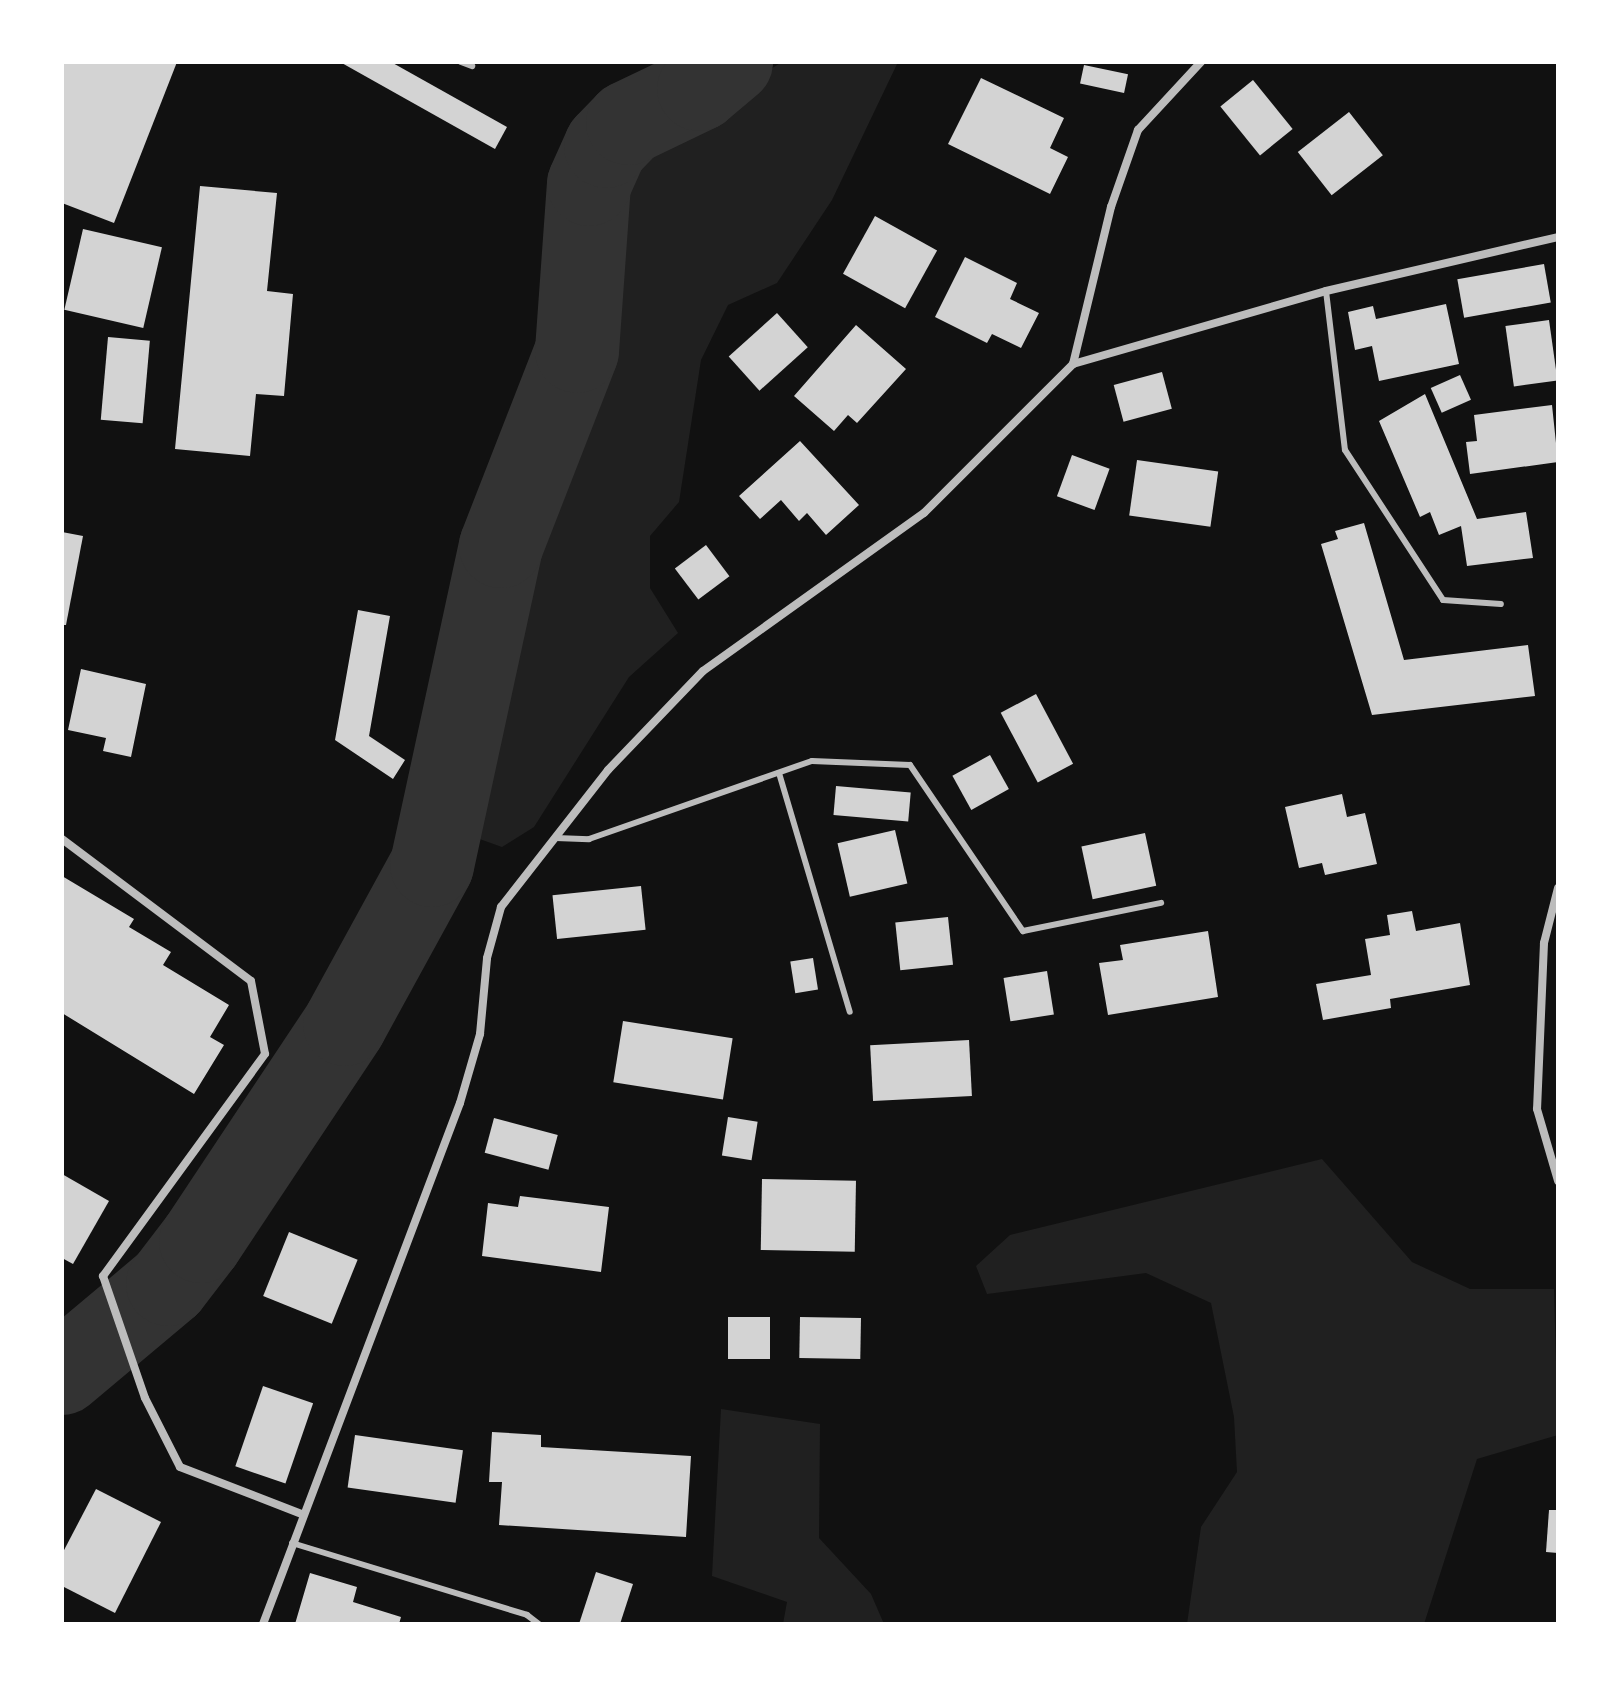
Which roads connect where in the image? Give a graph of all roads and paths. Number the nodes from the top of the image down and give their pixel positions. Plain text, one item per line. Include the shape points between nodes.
1 (461, 62) edge
2 (1201, 62) edge
3 (472, 66) dead end
4 (1558, 237) edge
5 (1326, 291) junction
6 (1073, 364) junction
7 (1501, 604) dead end
8 (779, 773) junction
9 (556, 838) junction
10 (62, 839) edge
11 (1558, 888) edge
12 (1161, 903) dead end
13 (850, 1012) dead end
14 (1558, 1181) edge
15 (302, 1514) junction
16 (292, 1543) junction
17 (263, 1624) edge
18 (539, 1624) edge

1 - 3 lane
2 - 6 street via 1138,130 1111,207
4 - 5 street
5 - 6 street
5 - 7 lane via 1345,450 1443,600
6 - 9 street via 924,513 703,671 608,770
8 - 9 lane via 589,839
8 - 12 lane via 812,761 910,765 1023,931
8 - 13 lane
9 - 15 street via 501,907 487,958 480,1034 460,1103
10 - 15 street via 251,981 265,1054 103,1276 145,1398 180,1467
11 - 14 street via 1544,943 1537,1109
15 - 16 street
16 - 17 street
16 - 18 lane via 527,1615

